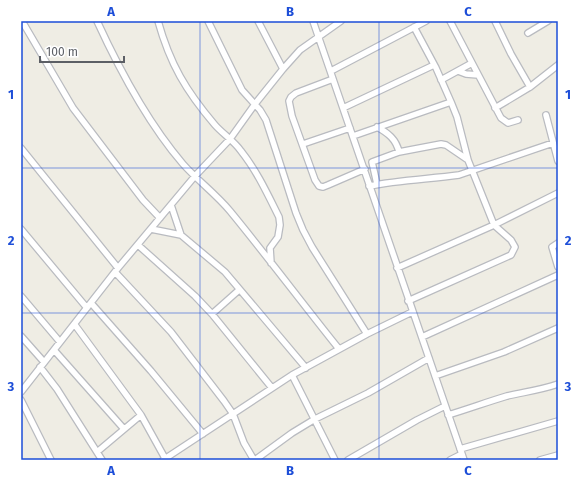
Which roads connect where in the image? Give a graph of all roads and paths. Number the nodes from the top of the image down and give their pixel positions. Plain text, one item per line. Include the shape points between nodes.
1 (22, 21) edge
2 (98, 21) edge
3 (158, 21) edge
4 (208, 21) edge
5 (258, 21) edge
6 (313, 21) edge
7 (341, 21) edge
8 (426, 21) edge
9 (450, 21) edge
10 (495, 21) edge
11 (548, 21) edge
12 (541, 23) edge
13 (414, 27) junction
14 (528, 33) dead end
15 (318, 36) junction
16 (472, 63) junction
17 (434, 65) junction
18 (558, 66) edge
19 (283, 69) junction
20 (331, 71) junction
21 (458, 71) junction
22 (478, 75) junction
23 (333, 79) junction
24 (441, 80) junction
25 (530, 87) junction
26 (451, 102) junction
27 (255, 104) junction
28 (343, 108) junction
29 (495, 108) junction
30 (546, 115) dead end
31 (518, 120) dead end
32 (350, 128) junction
33 (377, 128) junction
34 (353, 136) junction
35 (230, 139) junction
36 (553, 143) junction
37 (303, 144) junction
38 (21, 148) edge
39 (399, 152) junction
40 (468, 160) junction
41 (558, 161) edge
42 (365, 169) junction
43 (472, 171) junction
44 (195, 176) junction
45 (377, 184) junction
46 (370, 186) junction
47 (558, 193) edge
48 (171, 205) junction
49 (160, 218) junction
50 (494, 225) junction
51 (21, 229) edge
52 (151, 229) junction
53 (182, 234) junction
54 (558, 243) edge
55 (138, 245) junction
56 (271, 263) junction
57 (558, 267) edge
58 (397, 268) junction
59 (117, 270) junction
60 (558, 275) edge
61 (239, 290) junction
62 (21, 296) edge
63 (408, 301) junction
64 (91, 303) junction
65 (87, 308) junction
66 (412, 312) junction
67 (212, 314) junction
68 (74, 325) junction
69 (558, 328) edge
70 (367, 334) junction
71 (21, 336) edge
72 (422, 337) junction
73 (60, 342) junction
74 (339, 349) junction
75 (54, 350) junction
76 (429, 358) junction
77 (42, 365) junction
78 (306, 368) junction
79 (292, 375) junction
80 (435, 376) junction
81 (558, 384) edge
82 (272, 388) junction
83 (21, 392) edge
84 (21, 400) edge
85 (445, 406) junction
86 (233, 414) junction
87 (141, 415) junction
88 (448, 415) junction
89 (315, 419) junction
90 (558, 421) edge
91 (124, 429) junction
92 (202, 434) junction
93 (97, 452) junction
94 (462, 454) edge
95 (558, 455) edge
96 (51, 460) edge
97 (102, 460) edge
98 (165, 460) edge
99 (255, 460) edge
100 (335, 460) edge
101 (348, 460) edge
102 (450, 460) edge
103 (540, 460) edge

1 - 49 street via 73,108 143,200
2 - 44 street via 122,71 156,127 178,158
3 - 35 street via 179,76 205,113
4 - 27 street via 236,80
5 - 19 street
6 - 15 street
7 - 15 street
8 - 13 street
9 - 16 street
10 - 25 street
11 - 12 street
12 - 14 street
13 - 17 street
13 - 20 street
15 - 19 street via 300,50
15 - 20 street
16 - 21 street
16 - 22 street
17 - 24 street
17 - 28 street
18 - 25 street
19 - 27 street
20 - 23 street
21 - 22 street
21 - 24 street
22 - 29 street
23 - 28 street
23 - 37 street via 300,91 290,99 292,116
24 - 26 street
25 - 29 street
26 - 33 street
26 - 40 street
27 - 35 street
27 - 70 street via 266,120 303,230
28 - 32 street
29 - 31 street via 506,122
30 - 36 street
32 - 34 street
32 - 37 street
33 - 34 street
33 - 39 street via 394,140
34 - 42 street
35 - 44 street
35 - 56 street via 255,171 279,217 278,237 270,248
36 - 41 street
36 - 43 street
37 - 42 street via 319,186 323,187
38 - 59 street
39 - 40 street via 441,144
39 - 45 street via 372,162
40 - 43 street
42 - 46 street
43 - 45 street via 445,178 417,178
43 - 50 street
44 - 48 street
44 - 56 street via 229,210
45 - 46 street
46 - 58 street
47 - 50 street
48 - 49 street
48 - 53 street
49 - 52 street
50 - 58 street
50 - 63 street via 514,244 514,250 510,255
51 - 65 street
52 - 53 street
52 - 55 street
53 - 61 street via 217,264
54 - 57 street via 552,249
55 - 59 street
55 - 67 street
56 - 74 street
58 - 63 street
59 - 64 street
59 - 86 street via 170,332
60 - 72 street
61 - 67 street
61 - 78 street
62 - 73 street
63 - 66 street
64 - 65 street
64 - 92 street
65 - 68 street
66 - 70 street
66 - 72 street
67 - 82 street
68 - 73 street
68 - 87 street
69 - 80 street via 504,352
70 - 74 street
71 - 77 street
72 - 76 street
73 - 75 street
74 - 78 street
75 - 77 street
75 - 91 street
76 - 80 street
76 - 89 street via 368,393
77 - 83 street
77 - 93 street
78 - 79 street
79 - 82 street
79 - 89 street
80 - 85 street
81 - 88 street via 507,396
82 - 86 street
84 - 96 street
85 - 88 street
85 - 101 street
86 - 92 street
86 - 99 street via 244,443
87 - 91 street
87 - 98 street
88 - 94 street
89 - 99 street
89 - 100 street
90 - 94 street
91 - 93 street
92 - 98 street
93 - 97 street
94 - 102 street
95 - 103 street

